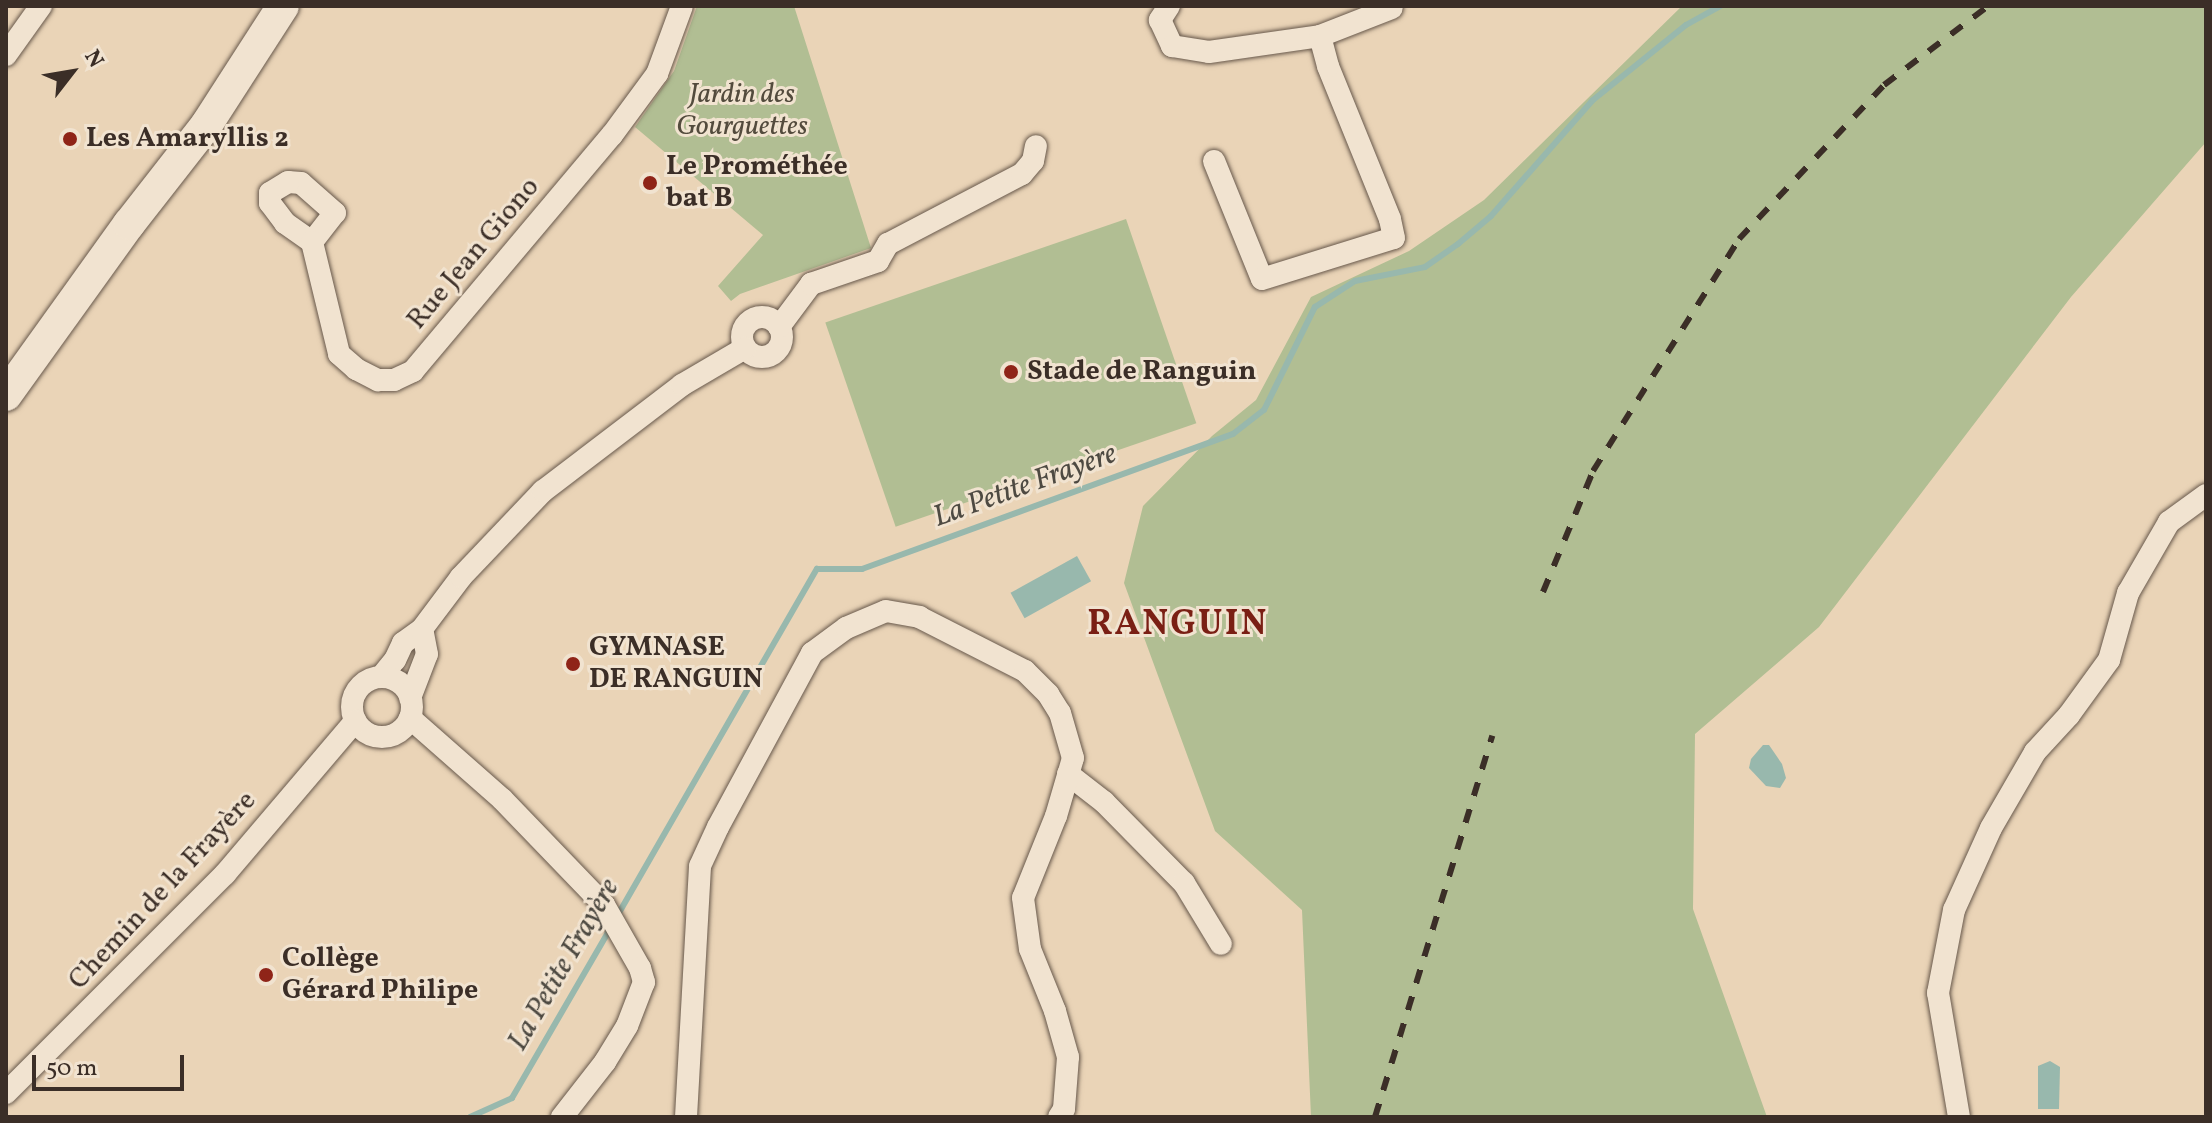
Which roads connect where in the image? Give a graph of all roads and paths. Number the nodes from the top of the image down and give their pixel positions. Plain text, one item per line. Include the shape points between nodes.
1 (41, 6) edge
2 (283, 6) edge
3 (682, 6) edge
4 (1169, 6) edge
5 (1392, 8) dead end
6 (1320, 36) junction
7 (6, 55) edge
8 (1036, 146) dead end
9 (1214, 161) dead end
10 (312, 242) dead end
11 (6, 395) edge
12 (2206, 495) edge
13 (422, 629) junction
14 (381, 677) junction
15 (410, 708) junction
16 (355, 721) junction
17 (1068, 774) junction
18 (1221, 944) dead end
19 (6, 1093) edge
20 (562, 1117) edge
21 (686, 1117) edge
22 (1059, 1117) edge
23 (1959, 1117) edge

1 - 7 street
2 - 11 main road via 207,124
3 - 10 street, Rue Jean Giono via 657,74 413,371 378,380 339,354
4 - 6 street via 1160,20 1172,46 1209,52
5 - 6 street
6 - 9 street via 1394,238 1262,279
8 - 13 street via 1033,161 1022,174 888,244 878,261 811,284 779,327 769,318 751,319 741,336 745,348 682,385 543,491 461,577
12 - 23 street via 2169,522 2128,593 2109,660 2035,752 1991,828 1954,910 1938,993
13 - 14 street via 403,643
13 - 15 street via 427,654
14 - 15 street via 399,683
14 - 16 street via 364,683 354,696
15 - 16 street via 399,731 384,737 367,733
15 - 20 street via 604,905 644,982 627,1026
16 - 19 street, Chemin de la Frayère via 225,874
17 - 18 street via 1104,802 1184,883
17 - 21 street via 1073,758 1060,713 1048,694 1025,671 919,617 886,611 846,628 812,653 700,866
17 - 22 street via 1023,898 1030,949 1068,1057

